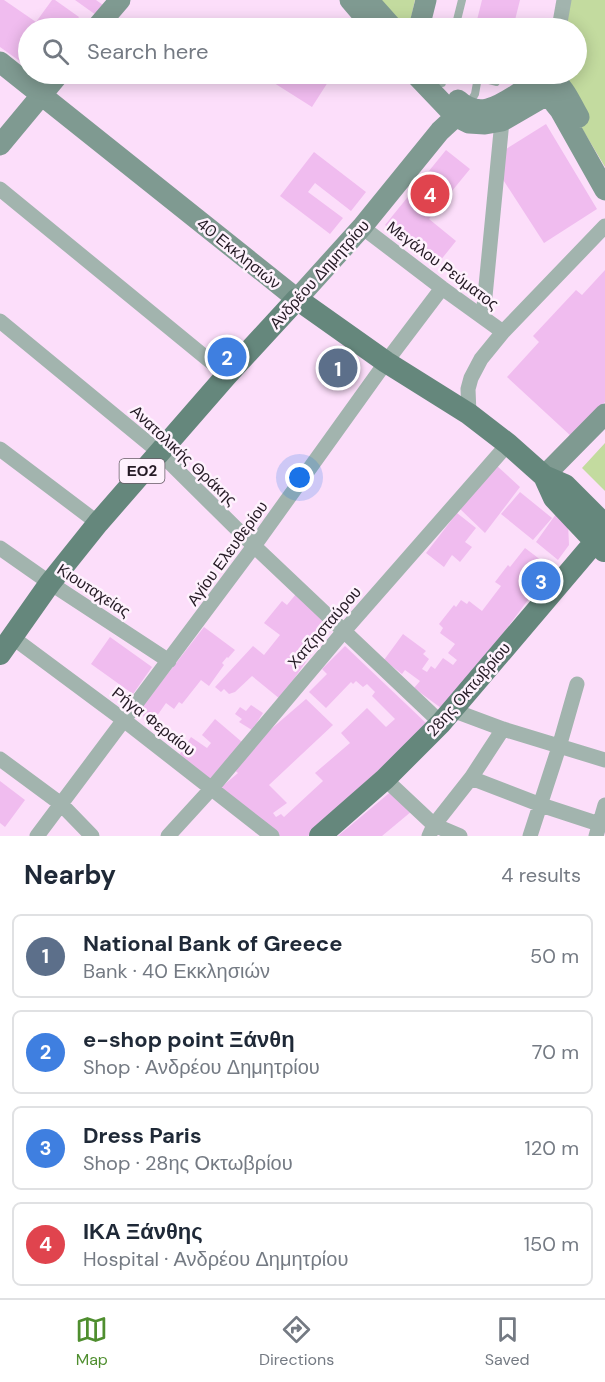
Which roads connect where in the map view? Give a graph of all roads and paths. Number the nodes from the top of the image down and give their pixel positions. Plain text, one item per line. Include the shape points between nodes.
1 (120, 0) edge
2 (350, 0) edge
3 (368, 0) edge
4 (426, 0) edge
5 (462, 0) edge
6 (564, 0) edge
7 (105, 18) edge
8 (366, 18) edge
9 (384, 18) edge
10 (422, 18) edge
11 (458, 18) edge
12 (561, 18) edge
13 (0, 62) edge
14 (18, 76) edge
15 (27, 84) edge
16 (50, 84) edge
17 (429, 84) edge
18 (435, 84) edge
19 (477, 84) edge
20 (535, 84) edge
21 (548, 84) edge
22 (549, 84) edge
23 (558, 84) edge
24 (41, 95) junction
25 (461, 112) junction
26 (502, 121) junction
27 (432, 141) junction
28 (0, 145) edge
29 (605, 164) edge
30 (0, 189) edge
31 (605, 190) edge
32 (605, 226) edge
33 (363, 227) junction
34 (442, 288) junction
35 (297, 299) junction
36 (483, 317) junction
37 (0, 321) edge
38 (503, 332) junction
39 (386, 362) junction
40 (226, 375) junction
41 (469, 414) junction
42 (605, 414) edge
43 (508, 444) junction
44 (0, 449) edge
45 (159, 452) junction
46 (544, 476) junction
47 (98, 523) junction
48 (602, 537) edge
49 (254, 546) junction
50 (0, 548) edge
51 (50, 583) junction
52 (344, 631) junction
53 (6, 646) edge
54 (169, 661) junction
55 (577, 684) dead end
56 (447, 716) junction
57 (125, 721) junction
58 (503, 729) junction
59 (559, 747) junction
60 (0, 759) edge
61 (605, 760) edge
62 (471, 778) junction
63 (385, 779) junction
64 (211, 789) junction
65 (61, 804) junction
66 (540, 805) junction
67 (605, 805) edge
68 (597, 830) edge
69 (431, 831) edge
70 (37, 836) edge
71 (92, 836) edge
72 (168, 836) edge
73 (272, 836) edge
74 (320, 836) edge
75 (460, 836) edge
76 (530, 836) edge

1 - 7 street
2 - 8 street
3 - 9 street
4 - 10 street
5 - 11 lane
6 - 12 street
13 - 14 street, 40 Εκκλησιών
15 - 24 street, 40 Εκκλησιών
16 - 24 street
17 - 27 street via 436,121
18 - 25 street
19 - 25 lane via 476,94
20 - 25 street via 491,108
21 - 26 street via 540,98
22 - 31 street via 552,100
23 - 29 street
24 - 28 street
24 - 35 street, 40 Εκκλησιών
25 - 26 street via 463,121 476,124
25 - 27 street, Ανδρέου Δημητρίου
26 - 36 street
27 - 33 street, Ανδρέου Δημητρίου
30 - 40 street
32 - 38 street
33 - 34 street, Μεγάλου Ρεύματος
33 - 35 street, Ανδρέου Δημητρίου
34 - 36 street, Μεγάλου Ρεύματος
34 - 39 street, Αγίου Ελευθερίου
35 - 39 main road, 40 Εκκλησιών
35 - 40 main road, Ανδρέου Δημητρίου / ΕΟ2
36 - 38 street, Μεγάλου Ρεύματος
37 - 45 street, Ανατολικής Θράκης
38 - 41 street via 471,378
39 - 41 main road, 40 Εκκλησιών
39 - 49 street, Αγίου Ελευθερίου
40 - 45 main road, Ανδρέου Δημητρίου / ΕΟ2
41 - 43 main road, 40 Εκκλησιών
42 - 46 street
43 - 46 main road, 40 Εκκλησιών
43 - 52 street, Χατζησταύρου
44 - 47 street
45 - 47 main road, Ανδρέου Δημητρίου / ΕΟ2
45 - 49 street, Ανατολικής Θράκης
46 - 48 main road, 40 Εκκλησιών via 554,498
47 - 51 main road, Ανδρέου Δημητρίου / ΕΟ2
48 - 56 main road, 28ης Οκτωβρίου
49 - 52 street, Ανατολικής Θράκης
49 - 54 street, Αγίου Ελευθερίου
50 - 51 street, Κιουταχείας
51 - 53 main road, Ανδρέου Δημητρίου / ΕΟ2
51 - 54 street, Κιουταχείας
52 - 56 street, Ανατολικής Θράκης
52 - 64 street, Χατζησταύρου
53 - 57 street, Ρήγα Φεραίου
54 - 57 street, Αγίου Ελευθερίου
55 - 59 street
56 - 58 street
56 - 63 main road, 28ης Οκτωβρίου
57 - 64 street, Ρήγα Φεραίου
57 - 65 street, Αγίου Ελευθερίου
58 - 59 street
58 - 62 street
59 - 61 street
59 - 66 street
60 - 65 street
62 - 66 street
62 - 69 street
63 - 69 street
63 - 74 main road, 28ης Οκτωβρίου
64 - 72 street, Χατζησταύρου
64 - 73 street, Ρήγα Φεραίου
65 - 70 street, Αγίου Ελευθερίου
65 - 71 street
66 - 68 street
66 - 76 street
67 - 68 street
69 - 75 street

